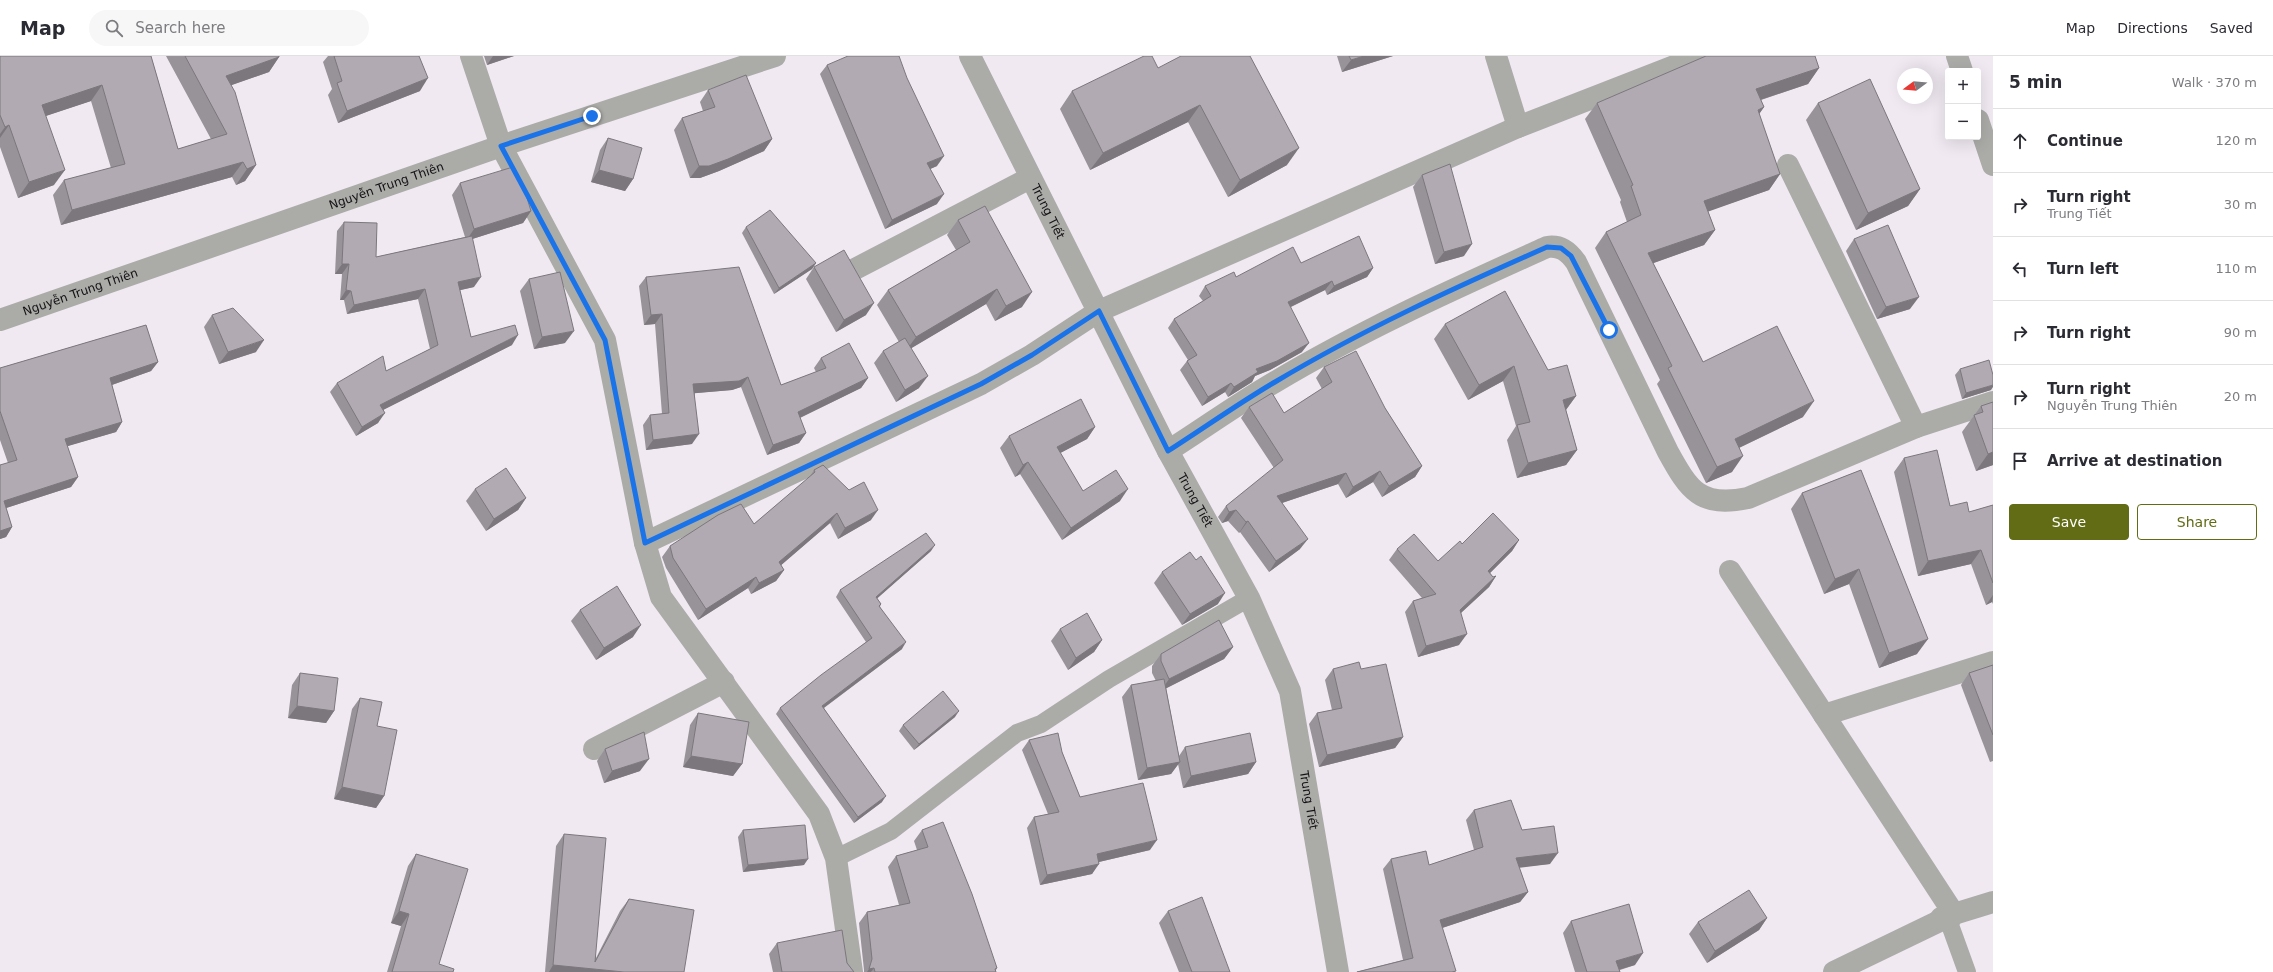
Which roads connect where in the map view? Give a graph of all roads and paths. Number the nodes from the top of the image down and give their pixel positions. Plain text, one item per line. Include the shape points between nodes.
1 (471, 56) edge
2 (774, 56) edge
3 (970, 56) edge
4 (1496, 56) edge
5 (1700, 56) edge
6 (1957, 56) edge
7 (1961, 68) edge
8 (1518, 127) junction
9 (1981, 128) edge
10 (501, 146) junction
11 (1992, 159) edge
12 (1788, 165) dead end
13 (1030, 178) junction
14 (855, 269) edge
15 (1099, 311) junction
16 (0, 318) edge
17 (1993, 402) edge
18 (1916, 427) junction
19 (1168, 451) junction
20 (645, 543) junction
21 (1730, 571) dead end
22 (1249, 598) junction
23 (1993, 662) edge
24 (724, 682) junction
25 (1824, 715) junction
26 (594, 749) dead end
27 (836, 858) junction
28 (1993, 902) edge
29 (1954, 914) junction
30 (1871, 941) dead end
31 (852, 972) edge
32 (1338, 972) edge
33 (1834, 972) edge
34 (1967, 972) edge

1 - 10 street
2 - 10 street, Nguyễn Trung Thiên
3 - 13 street, Trung Tiết
4 - 8 street
5 - 8 street
6 - 7 street
8 - 15 street
9 - 11 street
10 - 16 street, Nguyễn Trung Thiên
10 - 20 street via 605,340
12 - 18 street
13 - 14 street
13 - 15 street, Trung Tiết
15 - 19 street, Trung Tiết
15 - 20 street via 1032,355 981,384
17 - 18 street
18 - 19 street via 1748,498 1730,502 1704,497 1683,480 1671,458 1576,262 1566,251 1553,246 1410,309 1365,332 1275,382
19 - 22 street, Trung Tiết
20 - 24 street via 662,597
21 - 25 street
22 - 27 lane via 1109,679 1041,724 1017,733 891,831
22 - 32 street, Trung Tiết via 1290,691
23 - 25 street
24 - 26 street
24 - 27 street via 819,814
25 - 29 street
27 - 31 street
28 - 29 street
29 - 30 street
29 - 33 street
29 - 34 lane via 1950,925

